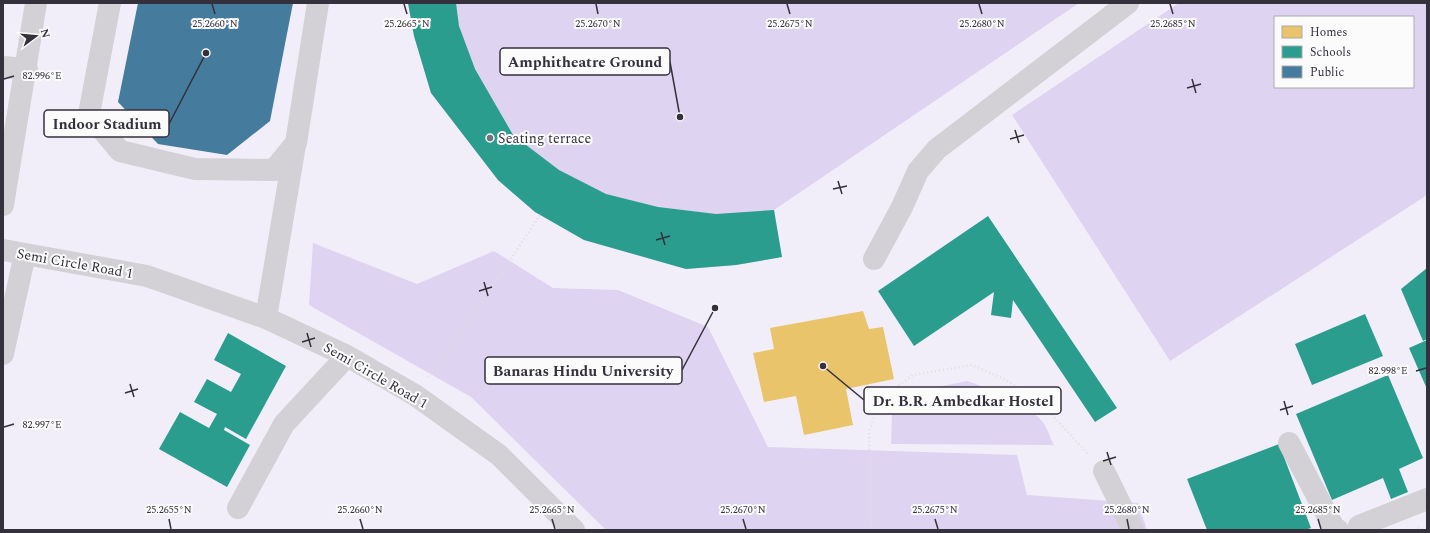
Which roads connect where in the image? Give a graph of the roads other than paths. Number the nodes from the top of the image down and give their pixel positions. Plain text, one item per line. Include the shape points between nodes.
1 (36, 3) edge
2 (110, 3) edge
3 (318, 3) edge
4 (1128, 3) edge
5 (3, 67) edge
6 (26, 70) junction
7 (296, 143) junction
8 (3, 205) edge
9 (3, 250) edge
10 (25, 254) junction
11 (874, 259) dead end
12 (266, 318) junction
13 (3, 354) edge
14 (347, 356) junction
15 (1289, 443) dead end
16 (1104, 471) road end
17 (1427, 500) edge
18 (238, 508) dead end
19 (1356, 528) edge
20 (574, 530) edge
21 (1133, 530) edge
22 (1338, 530) edge

1 - 6 lane
2 - 7 lane via 89,114 120,151 195,169 274,170
3 - 7 lane
4 - 11 lane via 937,149 918,171
5 - 6 lane
6 - 8 lane
7 - 12 lane
9 - 10 lane, Semi Circle Road 1
10 - 12 lane, Semi Circle Road 1 via 147,276
10 - 13 lane
12 - 14 lane, Semi Circle Road 1
14 - 18 lane via 284,424
14 - 20 lane, Semi Circle Road 1 via 415,395 499,455
15 - 22 lane via 1333,526
16 - 21 lane
17 - 19 lane

